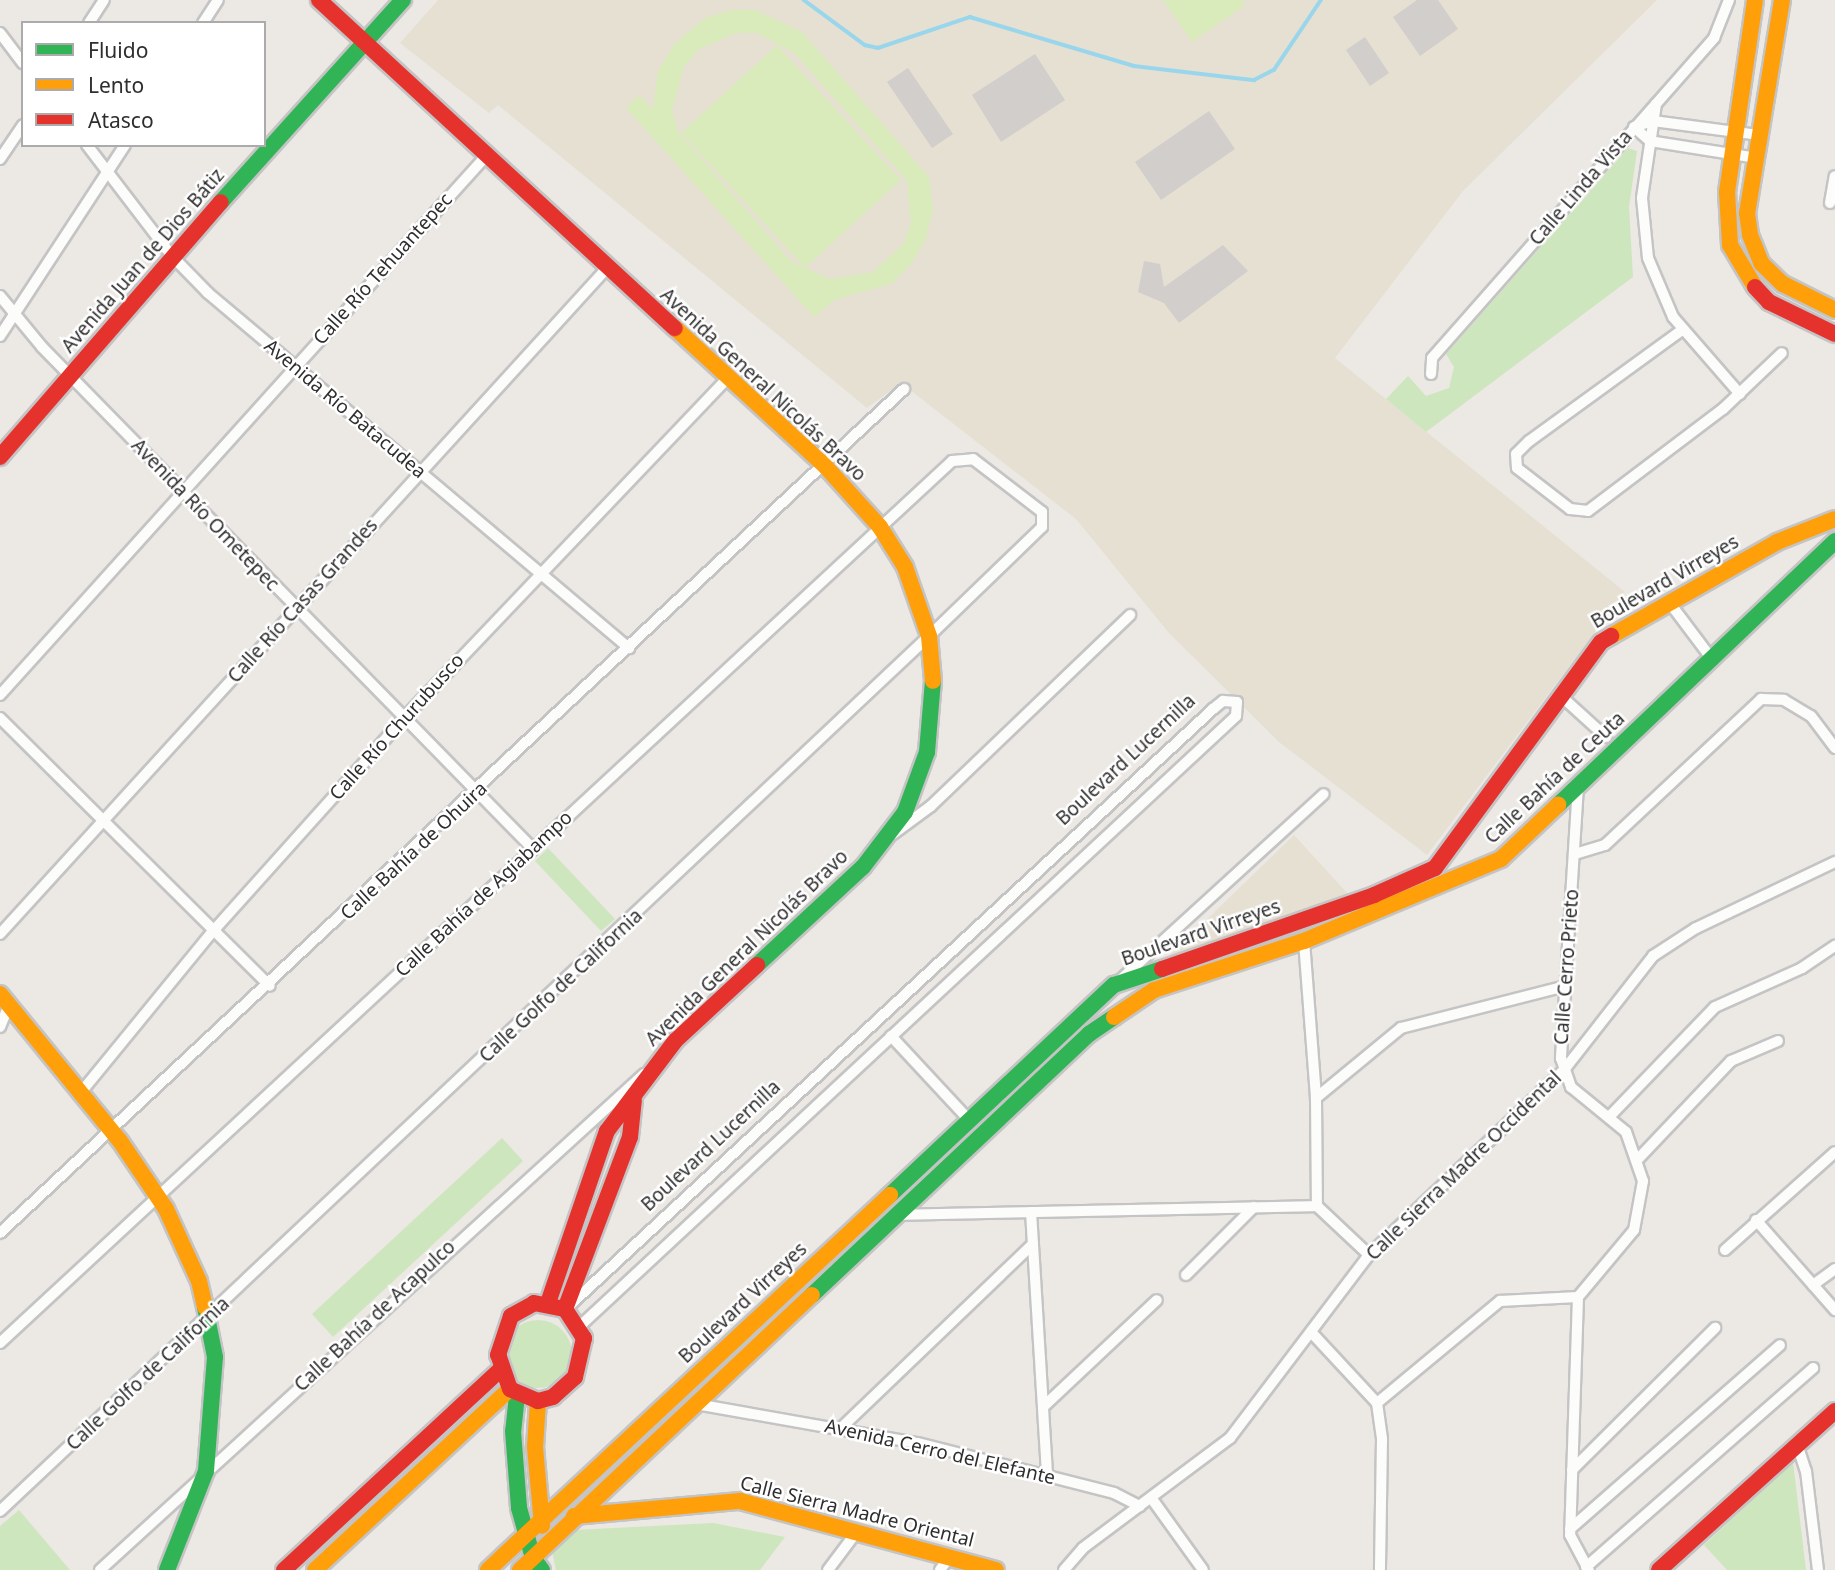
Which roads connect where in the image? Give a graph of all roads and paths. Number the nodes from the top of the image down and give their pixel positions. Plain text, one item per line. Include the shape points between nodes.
1 (104, 0) edge
2 (218, 0) edge
3 (319, 0) edge
4 (403, 0) edge
5 (1729, 0) edge
6 (1755, 0) edge
7 (1782, 0) edge
8 (90, 21) edge
9 (205, 21) edge
10 (0, 33) edge
11 (363, 41) junction
12 (21, 60) edge
13 (1656, 104) junction
14 (1653, 121) junction
15 (1634, 127) junction
16 (21, 128) edge
17 (1735, 133) junction
18 (1760, 135) junction
19 (1650, 141) junction
20 (88, 147) edge
21 (124, 147) edge
22 (1731, 155) junction
23 (486, 156) junction
24 (1756, 158) junction
25 (0, 159) edge
26 (107, 172) junction
27 (1835, 176) edge
28 (1830, 203) dead end
29 (172, 256) junction
30 (607, 268) junction
31 (0, 296) edge
32 (1835, 310) edge
33 (14, 314) junction
34 (1682, 330) junction
35 (1835, 334) edge
36 (0, 336) edge
37 (1782, 353) dead end
38 (293, 367) junction
39 (1431, 374) dead end
40 (70, 377) junction
41 (729, 377) junction
42 (904, 389) dead end
43 (1740, 394) junction
44 (0, 457) edge
45 (973, 459) joint
46 (826, 467) junction
47 (420, 472) junction
48 (181, 490) junction
49 (1835, 519) edge
50 (880, 527) junction
51 (1835, 541) edge
52 (539, 571) junction
53 (1670, 602) junction
54 (297, 608) junction
55 (1130, 615) dead end
56 (929, 636) junction
57 (629, 649) junction
58 (1712, 659) junction
59 (0, 695) edge
60 (1561, 696) junction
61 (0, 718) edge
62 (404, 718) junction
63 (1606, 737) dead end
64 (1835, 748) edge
65 (1578, 786) junction
66 (477, 793) junction
67 (1324, 794) dead end
68 (103, 821) junction
69 (891, 835) junction
70 (533, 849) junction
71 (1575, 854) junction
72 (1835, 862) edge
73 (214, 930) junction
74 (0, 934) edge
75 (1304, 941) junction
76 (1835, 946) edge
77 (1178, 973) junction
78 (1114, 985) junction
79 (270, 986) junction
80 (1566, 986) junction
81 (5, 1000) edge
82 (0, 1027) edge
83 (891, 1036) junction
84 (1778, 1041) dead end
85 (654, 1066) junction
86 (1564, 1070) junction
87 (82, 1091) junction
88 (1317, 1098) junction
89 (634, 1100) junction
90 (1610, 1116) junction
91 (969, 1121) junction
92 (112, 1130) junction
93 (1835, 1152) edge
94 (1639, 1158) junction
95 (157, 1197) junction
96 (1317, 1206) junction
97 (1254, 1207) junction
98 (1031, 1212) junction
99 (897, 1215) junction
100 (1756, 1220) junction
101 (0, 1233) edge
102 (1033, 1244) junction
103 (1725, 1250) dead end
104 (1369, 1255) junction
105 (1835, 1269) edge
106 (1186, 1275) dead end
107 (1813, 1285) junction
108 (1157, 1300) dead end
109 (1578, 1301) junction
110 (548, 1303) junction
111 (565, 1310) junction
112 (1835, 1310) edge
113 (207, 1319) junction
114 (580, 1325) junction
115 (1715, 1328) dead end
116 (1311, 1332) junction
117 (0, 1343) edge
118 (1780, 1345) dead end
119 (1813, 1368) dead end
120 (500, 1370) junction
121 (513, 1392) junction
122 (538, 1401) junction
123 (1377, 1403) junction
124 (696, 1404) junction
125 (1043, 1407) junction
126 (1835, 1412) edge
127 (841, 1428) junction
128 (1797, 1444) junction
129 (1572, 1469) junction
130 (206, 1471) junction
131 (1047, 1477) junction
132 (1152, 1499) junction
133 (1140, 1506) junction
134 (0, 1511) edge
135 (577, 1516) junction
136 (541, 1520) junction
137 (1570, 1529) junction
138 (858, 1530) junction
139 (526, 1535) junction
140 (950, 1556) junction
141 (540, 1561) edge
142 (1588, 1569) edge
143 (100, 1570) edge
144 (167, 1570) edge
145 (285, 1570) edge
146 (315, 1570) edge
147 (488, 1570) edge
148 (520, 1570) edge
149 (828, 1570) edge
150 (940, 1570) edge
151 (996, 1570) edge
152 (1064, 1570) edge
153 (1203, 1570) edge
154 (1380, 1570) edge
155 (1658, 1570) edge
156 (1818, 1570) edge

1 - 8 street
2 - 9 street
3 - 11 street, Avenida General Nicolás Bravo
4 - 11 street, Avenida Juan de Dios Bátiz
5 - 13 street, Calle Linda Vista via 1714,38
6 - 17 street
7 - 18 street
10 - 12 street
11 - 23 street, Avenida General Nicolás Bravo
11 - 29 street, Avenida Juan de Dios Bátiz
13 - 14 street
13 - 15 street, Calle Linda Vista
14 - 15 street
14 - 17 street
14 - 19 street
15 - 19 street
15 - 39 street, Calle Linda Vista via 1432,358
16 - 25 street
17 - 18 street
17 - 22 street
18 - 24 street
19 - 22 street
19 - 34 street via 1642,198 1643,236 1657,285
20 - 26 street, Avenida Río Batacudea
21 - 26 street
22 - 24 street
22 - 35 street via 1727,231 1742,273 1769,302
23 - 30 street, Avenida General Nicolás Bravo
23 - 38 street, Calle Río Tehuantepec
24 - 32 street via 1747,213 1757,256 1783,284
26 - 29 street, Avenida Río Batacudea
26 - 33 street
27 - 28 street
29 - 38 street, Avenida Río Batacudea
29 - 40 street, Avenida Juan de Dios Bátiz
30 - 41 street, Avenida General Nicolás Bravo
30 - 47 street, Calle Río Casas Grandes
31 - 33 street, Avenida Río Ometepec
33 - 36 street
33 - 40 street, Avenida Río Ometepec
34 - 43 street
34 - 43 street via 1529,441 1515,464 1570,509 1588,511
37 - 43 street
38 - 47 street, Avenida Río Batacudea
38 - 48 street, Calle Río Tehuantepec
40 - 44 street, Avenida Juan de Dios Bátiz
40 - 48 street, Avenida Río Ometepec
41 - 46 street, Avenida General Nicolás Bravo
41 - 52 street, Calle Río Churubusco
42 - 46 street, Calle Bahía de Ohuira
45 - 50 street, Calle Bahía de Agiabampo via 952,461
45 - 56 street, Calle Golfo de California via 1033,503 1044,520
46 - 50 street, Avenida General Nicolás Bravo
46 - 57 street, Calle Bahía de Ohuira
47 - 52 street, Avenida Río Batacudea
47 - 54 street, Calle Río Casas Grandes
48 - 54 street, Avenida Río Ometepec
48 - 59 street, Calle Río Tehuantepec
49 - 53 street, Boulevard Virreyes via 1777,542
50 - 56 street, Avenida General Nicolás Bravo via 905,567
50 - 70 street, Calle Bahía de Agiabampo
51 - 58 street, Calle Bahía de Ceuta
52 - 57 street, Avenida Río Batacudea
52 - 62 street, Calle Río Churubusco
53 - 58 street
53 - 60 street, Boulevard Virreyes via 1601,642
54 - 62 street, Avenida Río Ometepec
54 - 68 street, Calle Río Casas Grandes
55 - 69 street via 930,806
56 - 69 street, Avenida General Nicolás Bravo via 934,702 927,752 914,795
56 - 113 street, Calle Golfo de California
57 - 66 street, Calle Bahía de Ohuira
58 - 65 street, Calle Bahía de Ceuta
60 - 63 street
60 - 77 street, Boulevard Virreyes via 1435,868
61 - 68 street
62 - 66 street, Avenida Río Ometepec
62 - 73 street, Calle Río Churubusco
64 - 71 street via 1811,716 1784,700 1761,699 1605,845
65 - 71 street, Calle Cerro Prieto
65 - 75 street, Calle Bahía de Ceuta via 1490,865
66 - 70 street, Avenida Río Ometepec
66 - 79 street, Calle Bahía de Ohuira
67 - 78 street
68 - 73 street
68 - 74 street, Calle Río Casas Grandes
69 - 85 street, Avenida General Nicolás Bravo
70 - 95 street, Calle Bahía de Agiabampo
71 - 80 street, Calle Cerro Prieto
72 - 86 street, Calle Sierra Madre Occidental via 1662,949
73 - 79 street
73 - 87 street, Calle Río Churubusco
75 - 77 street, Calle Bahía de Ceuta
75 - 88 street
76 - 90 street via 1700,1021
77 - 78 street, Boulevard Virreyes
77 - 99 street, Calle Bahía de Ceuta via 1089,1034
78 - 91 street, Boulevard Virreyes
79 - 92 street, Calle Bahía de Ohuira
80 - 86 street, Calle Cerro Prieto
80 - 88 street via 1401,1028
81 - 82 street
81 - 87 street
83 - 91 street
83 - 111 street, Boulevard Lucernilla via 1237,716 1237,702 1228,700 1213,709
83 - 114 street, Boulevard Lucernilla
84 - 94 street via 1731,1061
85 - 89 street, Avenida General Nicolás Bravo
85 - 130 street, Calle Bahía de Acapulco via 594,1115
86 - 90 street, Calle Cerro Prieto via 1571,1087
86 - 104 street, Calle Sierra Madre Occidental
87 - 92 street
88 - 96 street
89 - 110 street, Avenida General Nicolás Bravo via 607,1131
89 - 111 street, Avenida General Nicolás Bravo via 630,1137
90 - 94 street, Calle Cerro Prieto via 1626,1132
91 - 136 street, Boulevard Virreyes
92 - 95 street
92 - 101 street, Calle Bahía de Ohuira
93 - 100 street
94 - 109 street, Calle Cerro Prieto via 1642,1198 1634,1230
95 - 113 street via 194,1267
95 - 117 street, Calle Bahía de Agiabampo
96 - 97 street
96 - 104 street
97 - 98 street
97 - 106 street
98 - 99 street
98 - 102 street
99 - 124 street
100 - 103 street
100 - 107 street
102 - 125 street
102 - 127 street
104 - 116 street, Calle Sierra Madre Occidental
105 - 107 street
107 - 112 street
108 - 125 street
109 - 123 street via 1500,1301
109 - 129 street
110 - 111 street
110 - 120 street via 511,1316 499,1340
111 - 114 street
113 - 130 street via 215,1357
113 - 134 street, Calle Golfo de California
114 - 122 street via 585,1352 575,1377 553,1397
115 - 129 street
116 - 123 street
116 - 132 street, Calle Sierra Madre Occidental via 1230,1438
118 - 137 street
119 - 142 street
120 - 121 street
120 - 145 street
121 - 122 street
121 - 139 street via 514,1472
121 - 146 street
122 - 136 street
123 - 154 street via 1382,1439
124 - 127 street, Avenida Cerro del Elefante
124 - 135 street
125 - 131 street
126 - 128 street
127 - 131 street, Avenida Cerro del Elefante
128 - 155 street
128 - 156 street via 1807,1471
129 - 137 street
130 - 143 street, Calle Bahía de Acapulco
130 - 144 street
131 - 133 street, Avenida Cerro del Elefante via 1114,1493
132 - 133 street, Calle Sierra Madre Occidental
132 - 153 street
133 - 152 street, Calle Sierra Madre Occidental via 1083,1548
135 - 136 street, Calle Sierra Madre Oriental
135 - 138 street, Calle Sierra Madre Oriental via 740,1501
135 - 141 street
136 - 139 street, Boulevard Virreyes
136 - 141 street
137 - 142 street via 1575,1552
138 - 140 street, Calle Sierra Madre Oriental
138 - 149 street
139 - 141 street
139 - 147 street, Boulevard Virreyes
140 - 150 street
140 - 151 street, Calle Sierra Madre Oriental
141 - 148 street

